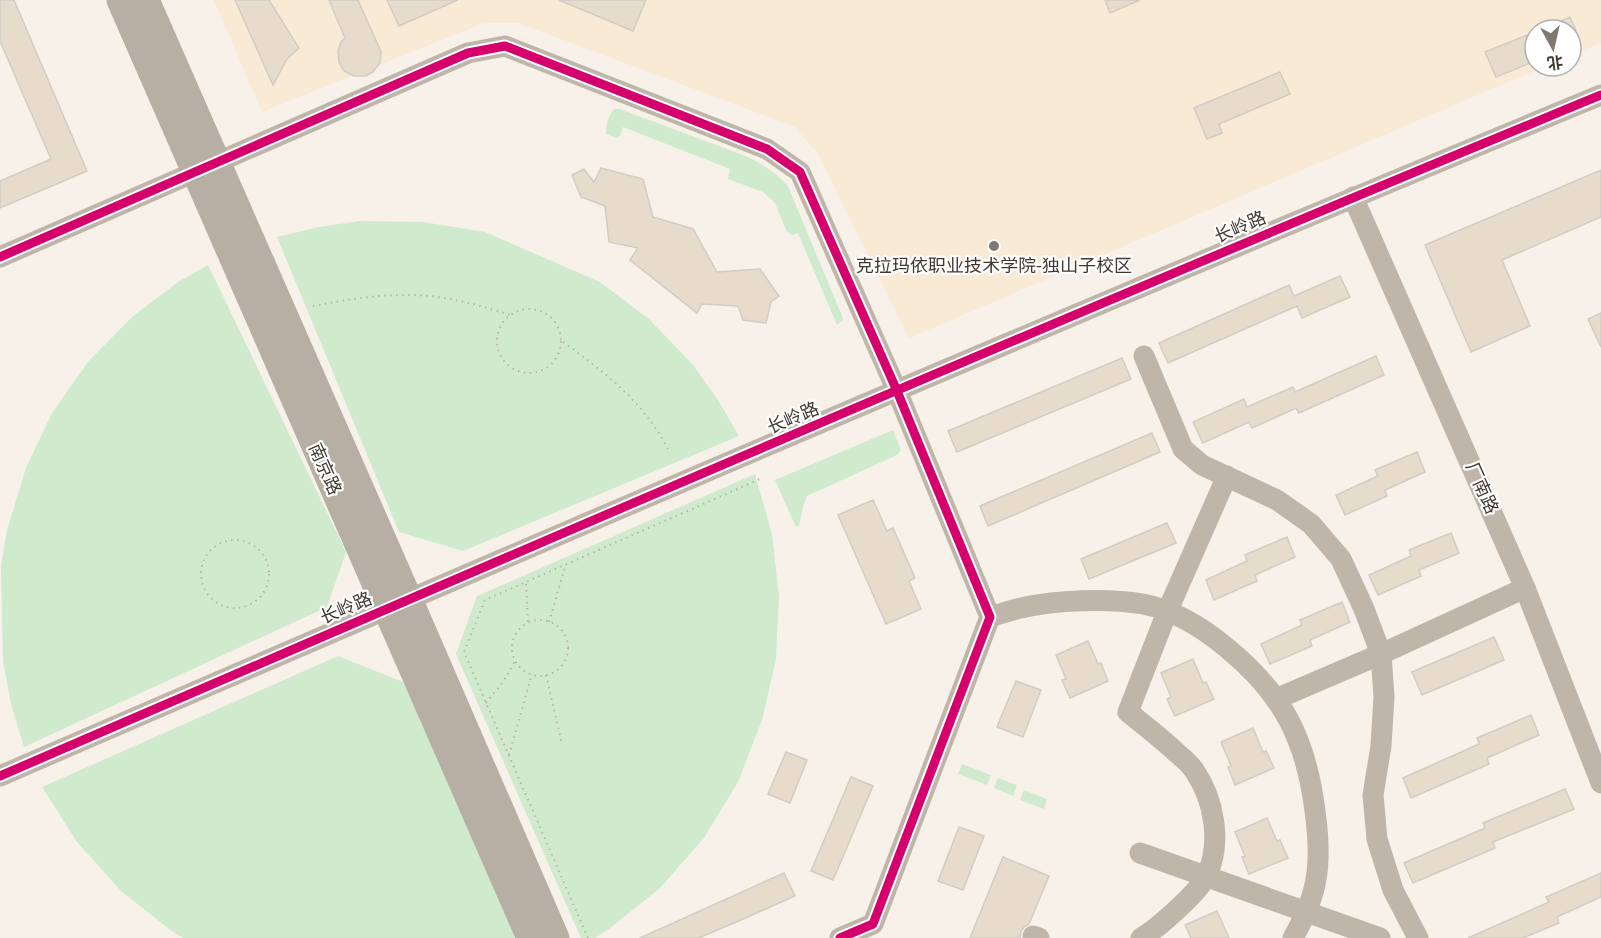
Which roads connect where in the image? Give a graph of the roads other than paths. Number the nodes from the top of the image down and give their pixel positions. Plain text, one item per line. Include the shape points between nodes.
1 (120, 0) edge
2 (146, 0) edge
3 (1601, 95) edge
4 (206, 167) junction
5 (1353, 197) junction
6 (0, 257) edge
7 (1144, 356) dead end
8 (897, 391) junction
9 (1227, 476) junction
10 (1526, 588) junction
11 (398, 604) junction
12 (1167, 612) junction
13 (990, 617) junction
14 (1381, 654) junction
15 (1276, 699) junction
16 (0, 776) edge
17 (1601, 783) edge
18 (1140, 853) dead end
19 (1207, 877) junction
20 (1307, 912) junction
21 (878, 931) edge
22 (530, 938) edge
23 (556, 938) edge
24 (840, 938) edge
25 (1141, 938) edge
26 (1293, 938) edge
27 (1380, 938) edge
28 (1418, 938) edge

1 - 4 main road, 南京路
2 - 4 main road, 南京路
3 - 5 street, 长岭路
4 - 6 street
4 - 8 street via 468,54 505,46 767,149 800,171
4 - 11 main road, 南京路
5 - 8 street, 长岭路
5 - 10 street, 厂南路
7 - 9 street via 1183,449 1203,465
8 - 11 street, 长岭路
8 - 13 street
9 - 12 street
9 - 14 street via 1277,500 1311,524 1341,559
10 - 14 street
10 - 17 street, 厂南路
11 - 16 street, 长岭路
11 - 22 main road, 南京路
11 - 23 main road, 南京路
12 - 13 street via 1144,604 1098,600 1021,608
12 - 15 street via 1216,638 1250,666
12 - 19 street via 1128,712 1192,768 1207,793 1213,814 1214,850
13 - 21 street
14 - 15 street
14 - 28 street via 1381,746 1373,795 1377,839 1393,890
15 - 20 street via 1305,755 1312,784 1318,832 1316,880
18 - 19 street
19 - 20 street
19 - 25 street via 1186,901
20 - 26 street
20 - 27 street
21 - 24 street

